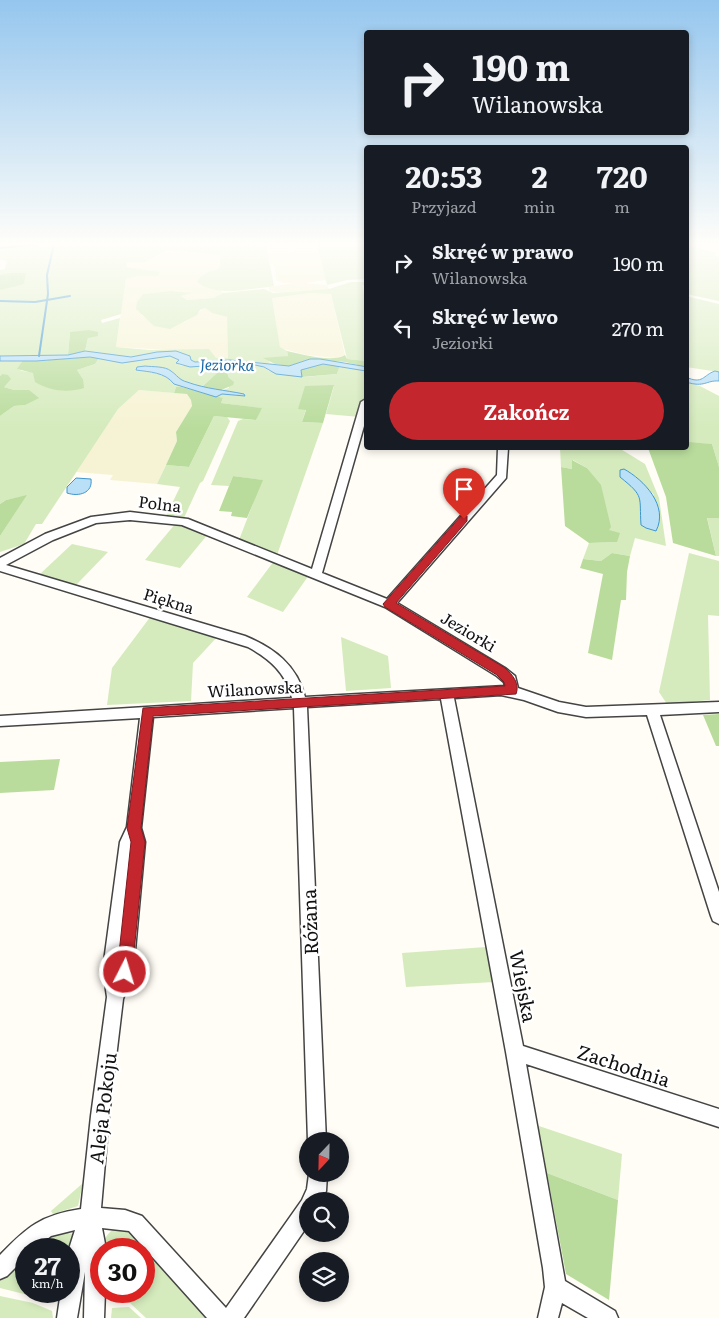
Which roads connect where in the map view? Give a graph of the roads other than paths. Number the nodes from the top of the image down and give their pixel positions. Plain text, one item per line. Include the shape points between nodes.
1 (364, 410) edge
2 (504, 450) edge
3 (0, 565) edge
4 (316, 574) junction
5 (389, 604) junction
6 (512, 691) junction
7 (447, 694) junction
8 (300, 703) junction
9 (719, 707) edge
10 (652, 710) junction
11 (147, 712) junction
12 (0, 721) edge
13 (719, 916) edge
14 (515, 1052) junction
15 (719, 1118) edge
16 (317, 1132) edge
17 (90, 1218) junction
18 (299, 1220) edge
19 (0, 1269) edge
20 (555, 1287) junction
21 (67, 1318) edge
22 (94, 1318) edge
23 (221, 1318) edge
24 (232, 1318) edge
25 (548, 1318) edge
26 (608, 1318) edge

1 - 4 street
2 - 5 street via 502,476
3 - 4 street, Polna via 65,530 95,520 130,516 184,522
3 - 8 street, Piękna via 259,646 287,668
4 - 5 street, Polna
5 - 6 street, Jeziorki via 501,672 510,680
6 - 7 street, Wilanowska
6 - 10 street via 574,710
7 - 8 street, Wilanowska
7 - 14 street, Wiejska
8 - 11 street, Wilanowska
8 - 16 street, Różana
9 - 10 street
10 - 13 street
11 - 12 street, Wilanowska
11 - 17 street, Aleja Pokoju via 134,828 138,842 124,913 125,972 115,998
14 - 15 street, Zachodnia
14 - 20 street, Wiejska
17 - 19 street via 53,1224 38,1233
17 - 21 street, Aleja Pokoju via 80,1241
17 - 22 street, Aleja Pokoju via 96,1242
17 - 23 street via 125,1218 135,1223
18 - 24 street
20 - 25 street
20 - 26 street

